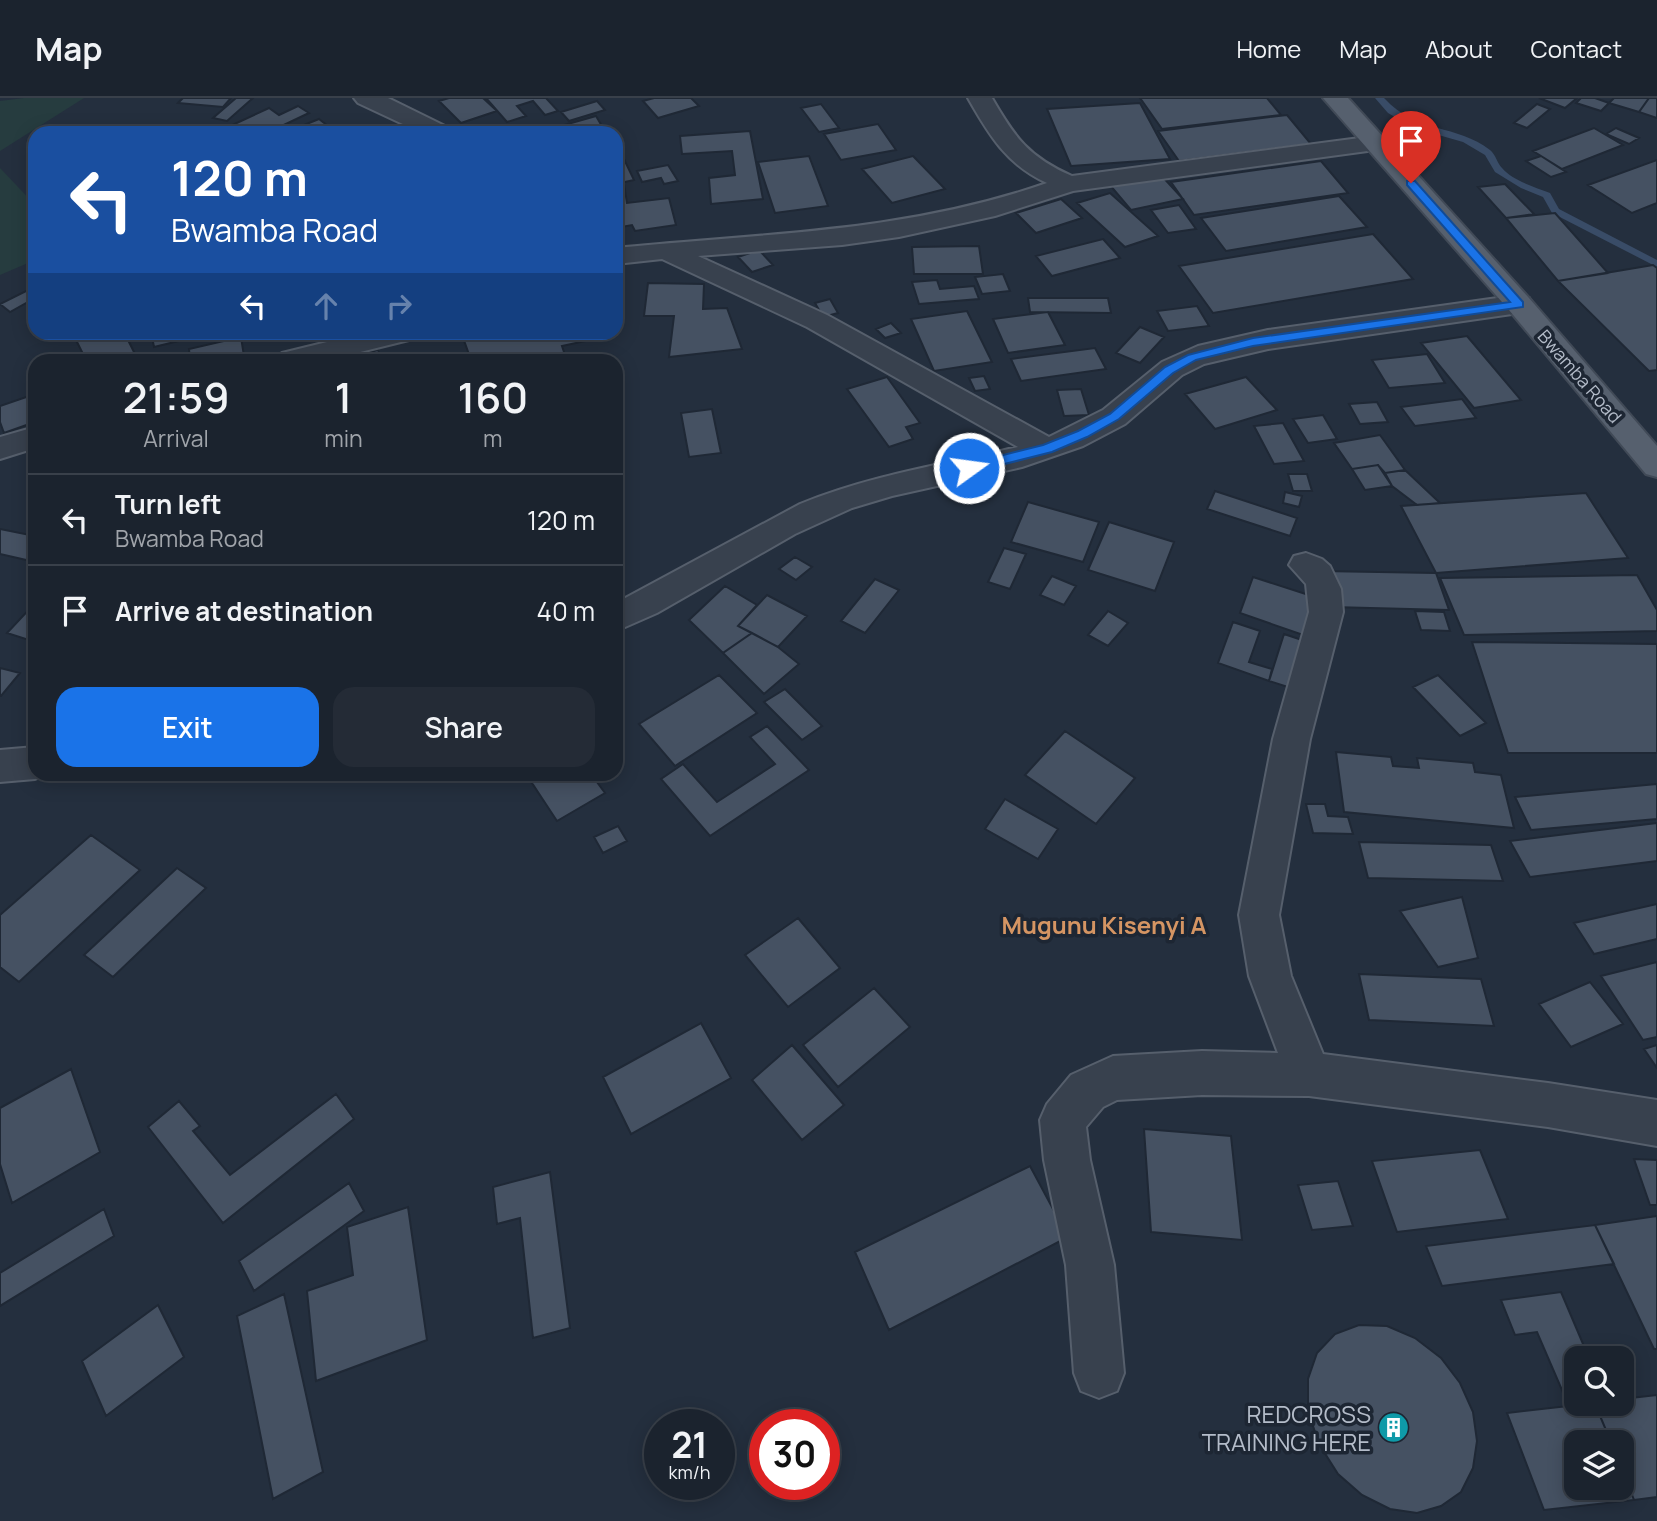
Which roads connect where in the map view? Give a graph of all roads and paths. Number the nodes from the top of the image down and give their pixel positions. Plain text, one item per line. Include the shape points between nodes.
1 (366, 98) edge
2 (980, 98) edge
3 (1335, 98) edge
4 (427, 126) edge
5 (1375, 143) junction
6 (1069, 184) junction
7 (642, 254) edge
8 (623, 261) edge
9 (1519, 304) junction
10 (374, 340) edge
11 (317, 354) edge
12 (28, 439) edge
13 (0, 448) edge
14 (1047, 449) junction
15 (1657, 466) edge
16 (1306, 565) dead end
17 (623, 615) edge
18 (28, 764) edge
19 (0, 766) edge
20 (1309, 1074) junction
21 (1657, 1123) edge
22 (1099, 1373) dead end

1 - 4 street
2 - 6 street via 1016,156
3 - 5 main road, Bwamba Road
5 - 6 street
5 - 9 main road, Bwamba Road
6 - 7 street via 929,224 843,237
7 - 8 street
7 - 14 street via 817,321
9 - 14 street via 1253,342 1192,357 1169,370 1114,416
9 - 15 main road, Bwamba Road
10 - 11 street
12 - 13 street
14 - 17 street via 904,480 840,500
16 - 20 street via 1320,576 1325,620 1297,717 1259,915 1260,945 1270,977
18 - 19 street
20 - 21 street
20 - 22 street via 1113,1078 1087,1091 1063,1120 1090,1265

